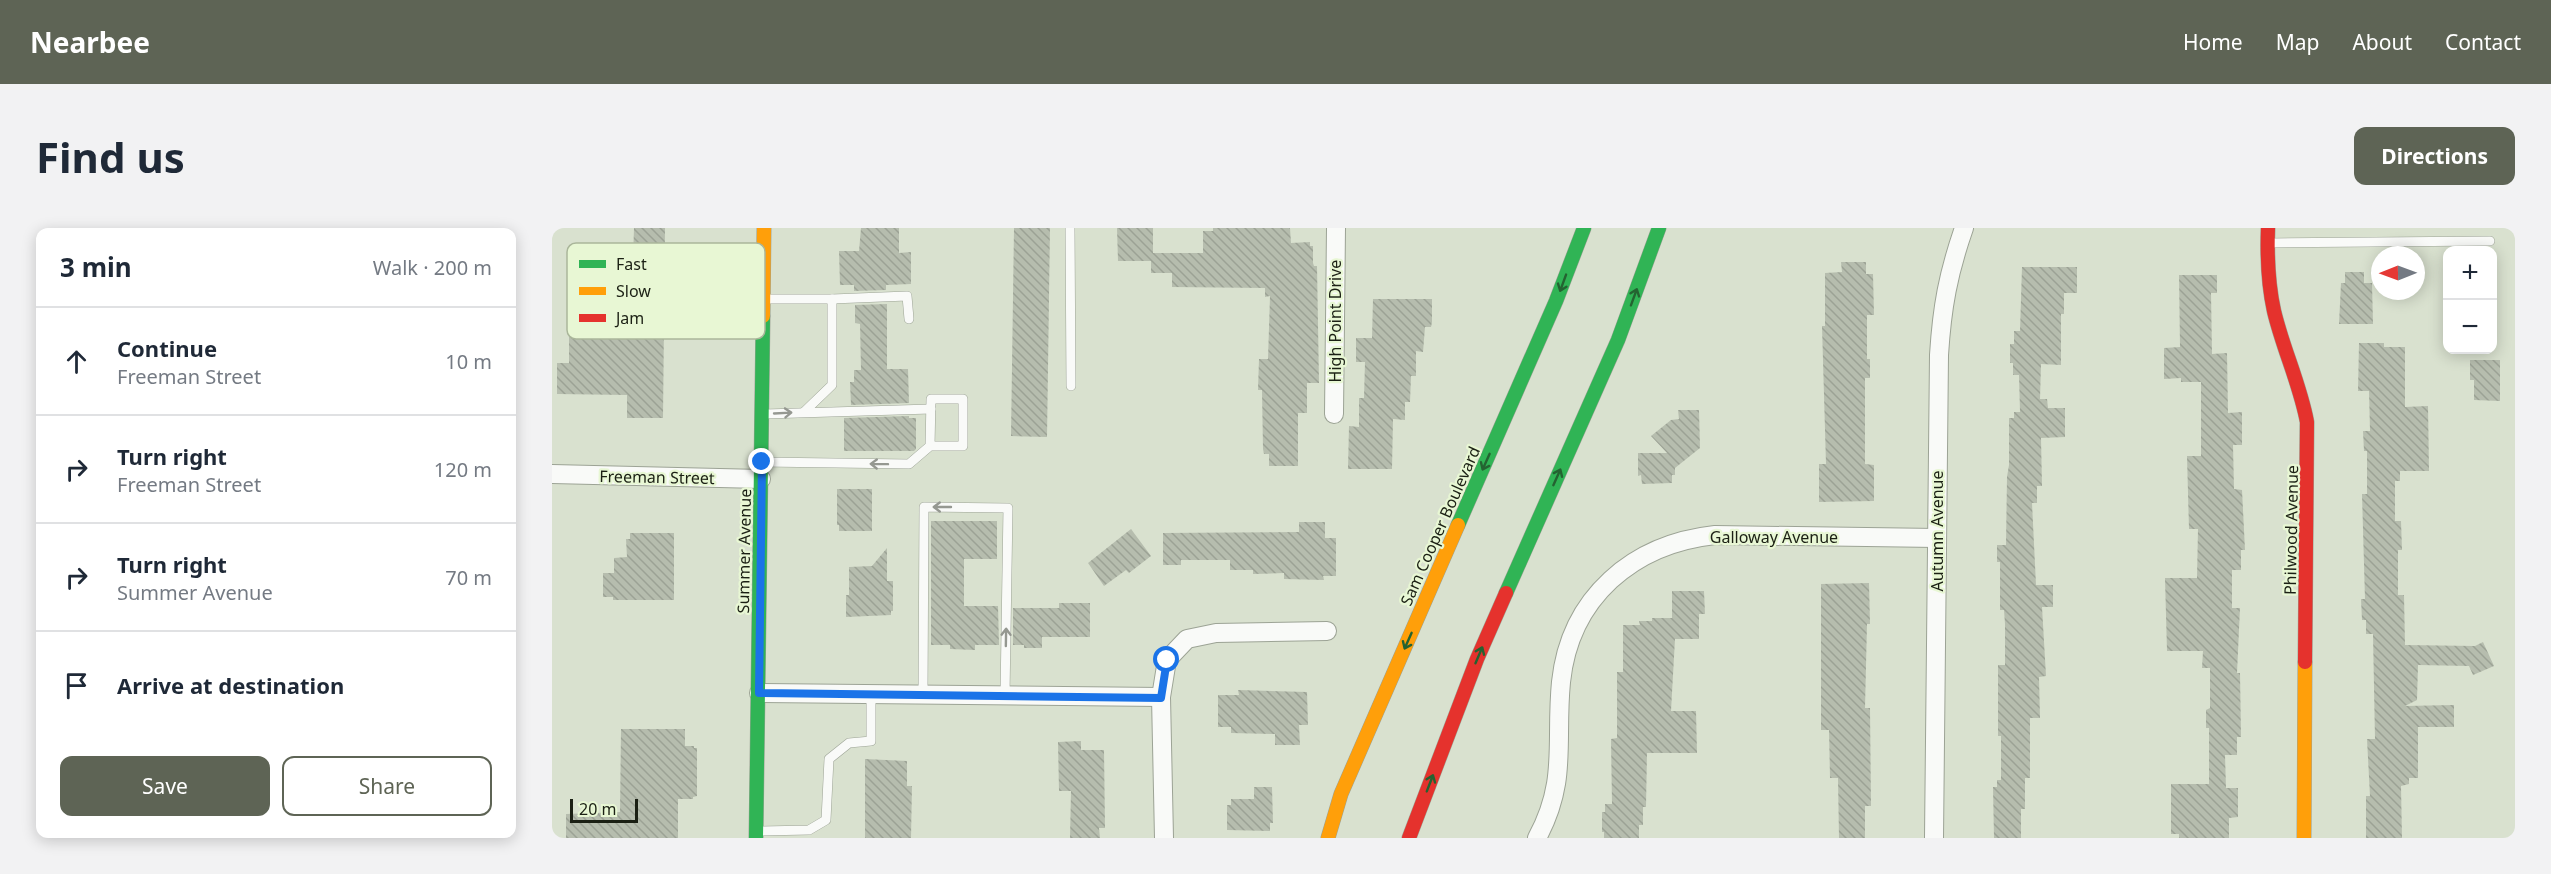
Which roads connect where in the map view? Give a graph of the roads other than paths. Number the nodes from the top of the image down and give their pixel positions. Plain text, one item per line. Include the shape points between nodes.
1 (764, 228) edge
2 (1070, 228) edge
3 (1336, 228) edge
4 (1584, 228) edge
5 (1659, 228) edge
6 (1965, 228) edge
7 (2268, 228) edge
8 (2490, 241) dead end
9 (764, 243) edge
10 (2268, 243) junction
11 (765, 299) edge
12 (832, 299) junction
13 (909, 319) dead end
14 (763, 339) edge
15 (1071, 386) dead end
16 (931, 409) junction
17 (804, 412) junction
18 (762, 414) junction
19 (1334, 414) dead end
20 (930, 446) junction
21 (761, 470) junction
22 (552, 474) edge
23 (1937, 538) junction
24 (1328, 631) dead end
25 (759, 693) junction
26 (871, 694) junction
27 (923, 695) junction
28 (1005, 695) junction
29 (1161, 698) junction
30 (756, 834) edge
31 (1164, 838) edge
32 (1326, 838) edge
33 (1409, 838) edge
34 (1537, 838) edge
35 (1934, 838) edge
36 (2304, 838) edge

1 - 9 main road, Summer Avenue
2 - 15 lane
3 - 19 street, High Point Drive
4 -> 32 main road, Sam Cooper Boulevard via 1552,312 1341,794
33 -> 5 main road via 1477,659 1618,340
6 - 23 street, Autumn Avenue via 1950,267 1941,316
7 - 10 main road, Philwood Avenue
8 - 10 lane
10 - 36 main road, Philwood Avenue via 2270,290 2303,395 2307,422
11 - 12 lane
12 - 13 lane via 907,296
12 - 17 lane via 832,385
14 - 18 main road, Summer Avenue
16 - 17 lane
16 - 20 lane
16 - 20 lane via 931,399 963,399 963,446
18 -> 17 lane
18 - 21 main road, Summer Avenue
20 -> 21 lane via 909,464
21 - 22 street, Freeman Street
21 - 25 main road, Summer Avenue
23 - 34 street, Galloway Avenue via 1715,535 1688,538 1633,562 1606,583 1584,610 1571,639 1561,686 1558,779
23 - 35 street, Autumn Avenue
24 - 29 street via 1216,633 1187,639 1167,660
25 - 26 street
25 - 30 main road, Summer Avenue
26 - 27 street
26 - 30 lane via 871,741 849,743 829,759 826,820 809,830
27 - 28 street
28 -> 27 lane via 1008,508 987,507 924,507
28 - 29 street
29 - 31 street

